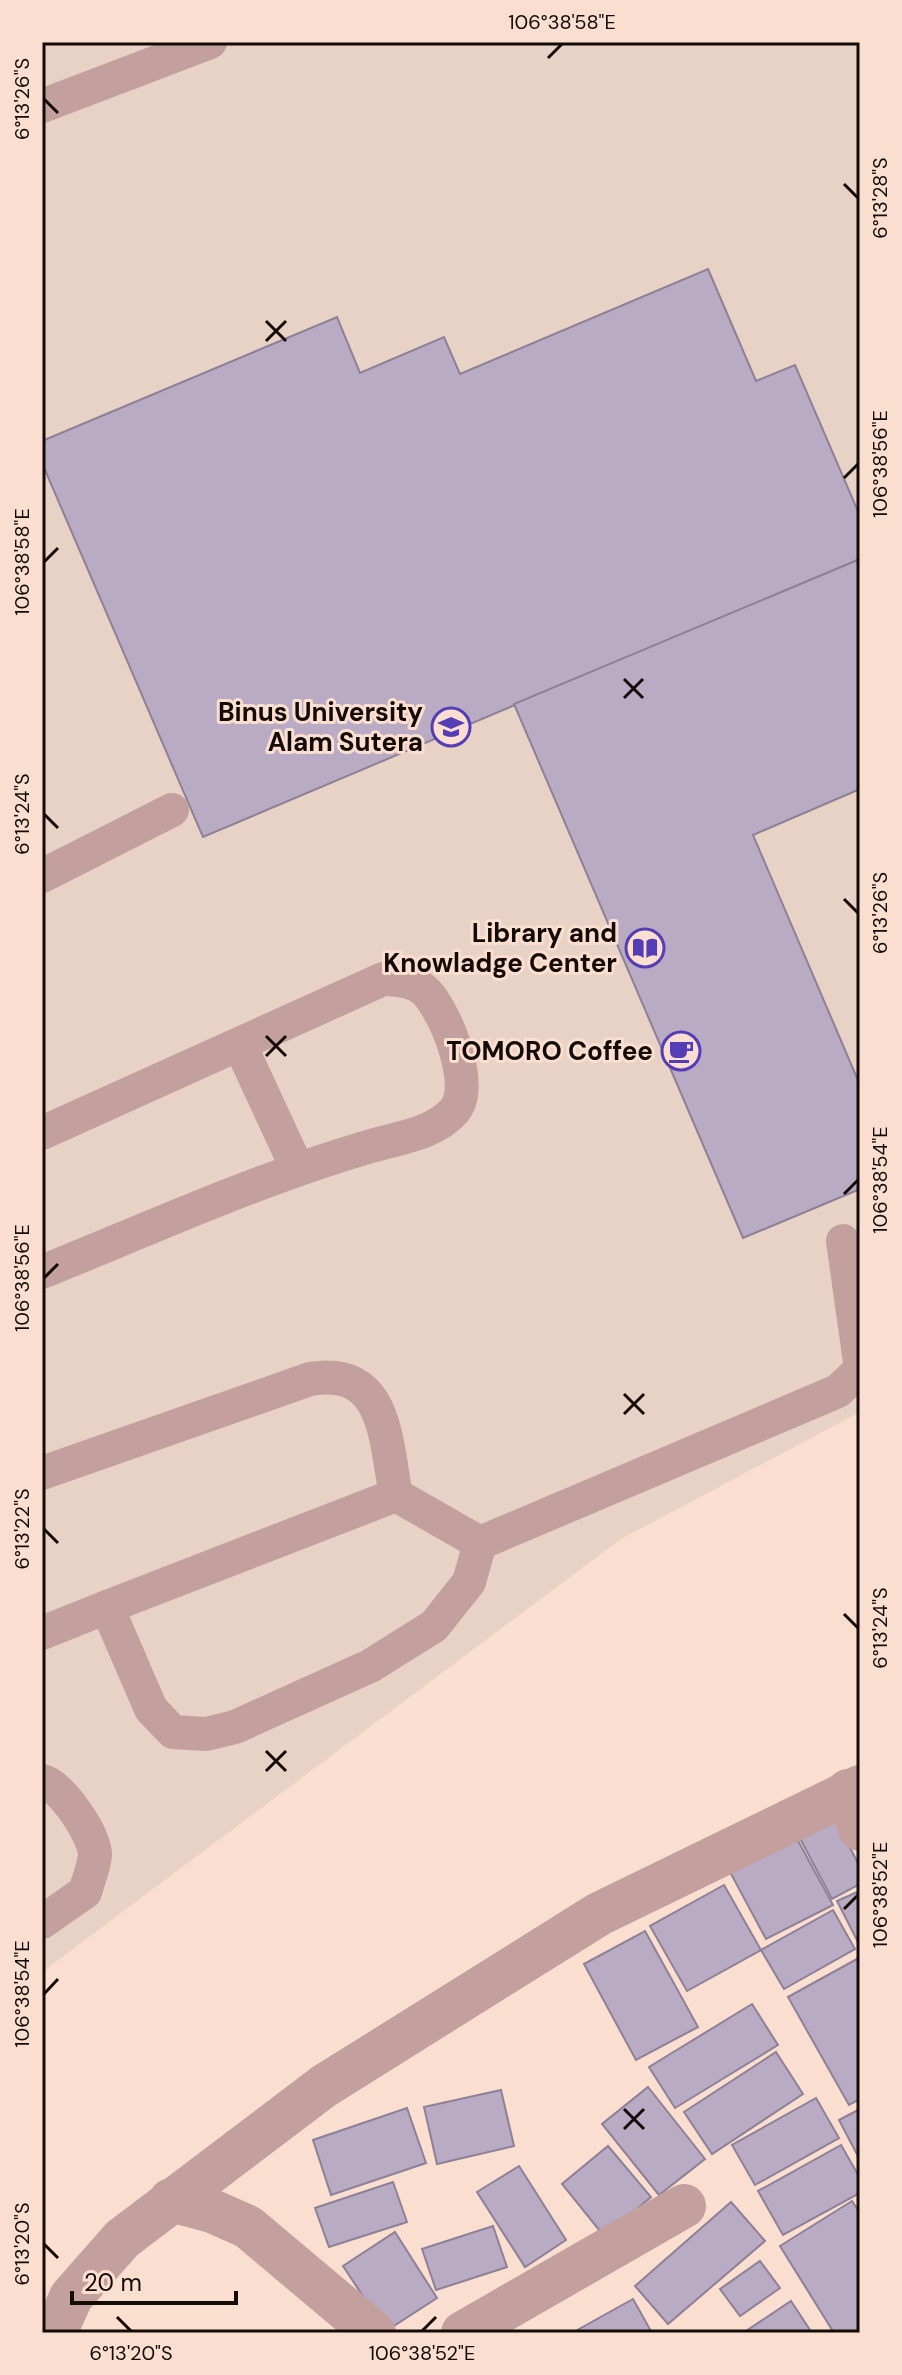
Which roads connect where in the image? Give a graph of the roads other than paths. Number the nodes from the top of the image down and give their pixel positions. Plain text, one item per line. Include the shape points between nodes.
1 (210, 42) edge
2 (42, 106) edge
3 (172, 810) dead end
4 (42, 876) edge
5 (240, 1045) junction
6 (42, 1133) edge
7 (297, 1168) junction
8 (843, 1241) dead end
9 (42, 1272) edge
10 (860, 1362) edge
11 (860, 1370) edge
12 (43, 1469) edge
13 (396, 1495) junction
14 (480, 1543) junction
15 (107, 1607) junction
16 (42, 1633) edge
17 (42, 1781) edge
18 (856, 1803) edge
19 (42, 1922) edge
20 (171, 2200) junction
21 (684, 2206) dead end
22 (55, 2333) edge
23 (374, 2333) edge
24 (463, 2333) edge

1 - 2 lane
3 - 4 lane
5 - 6 lane
5 - 7 lane
5 - 7 lane via 383,979 409,980 430,993 451,1035 461,1085 456,1109 435,1127
7 - 9 lane
8 - 10 lane
11 - 14 lane via 838,1391
12 - 13 lane via 333,1375 366,1390 381,1415
13 - 14 lane
13 - 15 lane
14 - 15 lane via 469,1582 434,1626 370,1666 235,1727 206,1734 173,1732 151,1709
15 - 16 lane
17 - 19 lane via 51,1783 75,1810 95,1853 85,1892
18 - 20 street via 599,1914 324,2086
20 - 22 street via 95,2266 71,2297
20 - 23 street via 248,2227
21 - 24 street

